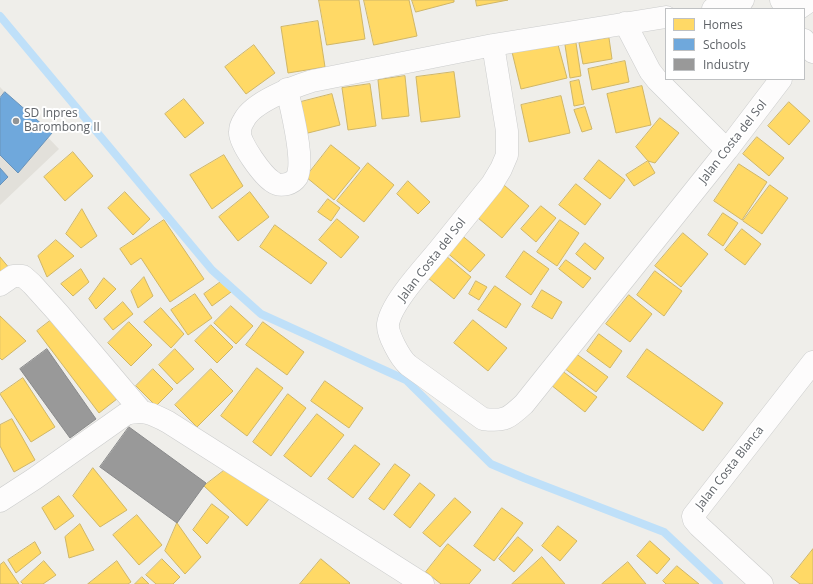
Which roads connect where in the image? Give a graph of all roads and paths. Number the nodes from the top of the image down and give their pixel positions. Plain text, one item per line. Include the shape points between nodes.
1 (811, 0) edge
2 (799, 8) edge
3 (665, 17) edge
4 (625, 23) junction
5 (493, 45) junction
6 (781, 80) edge
7 (287, 89) dead end
8 (727, 150) junction
9 (0, 285) edge
10 (813, 362) edge
11 (142, 412) junction
12 (0, 501) edge
13 (423, 584) edge
14 (762, 584) edge

1 - 2 street
3 - 4 street
4 - 5 street
4 - 8 street via 657,80
5 - 7 street via 312,80
5 - 8 street, Jalan Costa del Sol via 507,131 507,155 492,184 411,284 395,307 388,326 402,359 408,365 483,420 504,420 524,404
6 - 8 street, Jalan Costa del Sol
9 - 11 street via 13,276 23,276 32,284
10 - 14 street, Jalan Costa Blanca via 693,516 700,526
11 - 12 street via 126,414
11 - 13 street via 168,422

